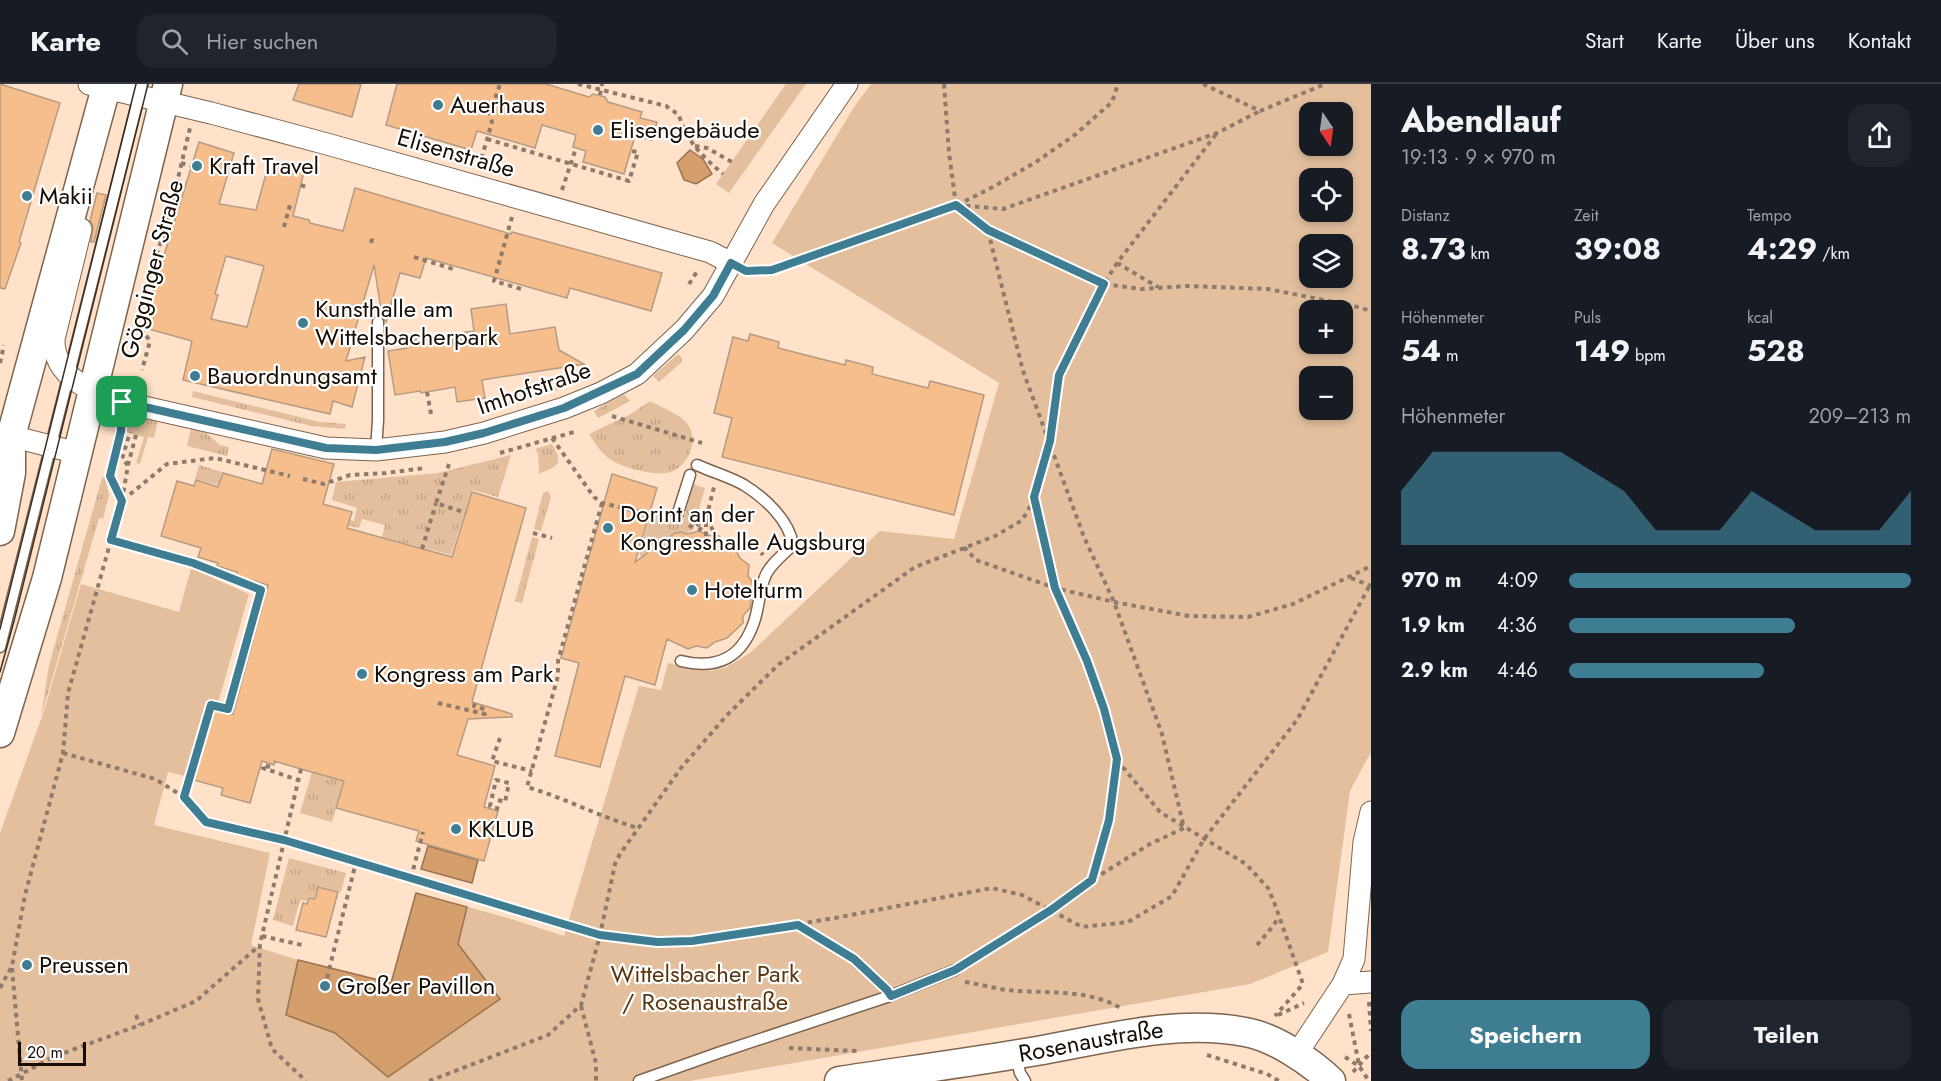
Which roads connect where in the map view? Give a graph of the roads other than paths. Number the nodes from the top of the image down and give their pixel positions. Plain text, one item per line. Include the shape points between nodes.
1 (847, 84) edge
2 (100, 85) edge
3 (154, 92) edge
4 (97, 118) junction
5 (731, 263) junction
6 (378, 322) dead end
7 (69, 375) junction
8 (92, 392) junction
9 (5, 437) edge
10 (64, 450) junction
11 (376, 450) junction
12 (697, 465) dead end
13 (690, 475) dead end
14 (677, 516) dead end
15 (0, 531) edge
16 (0, 647) edge
17 (681, 661) dead end
18 (0, 733) edge
19 (1371, 812) edge
20 (955, 970) road end
21 (1369, 982) edge
22 (1343, 984) junction
23 (1016, 1054) junction
24 (1296, 1055) junction
25 (639, 1081) edge
26 (839, 1081) edge
27 (1025, 1081) edge
28 (1331, 1081) edge

1 - 5 street, Imhofstraße via 764,204
2 - 3 street
2 - 4 main road
3 - 5 street, Elisenstraße via 195,109 710,252
3 - 7 lane
3 - 8 main road, Gögginger Straße
4 - 7 street via 76,251 54,339 56,357
4 - 9 main road
5 - 11 street, Imhofstraße via 699,313 637,374 564,408 484,433
6 - 11 lane
7 - 8 street
7 - 10 lane
8 - 10 main road, Gögginger Straße
8 - 11 street, Imhofstraße via 326,448
9 - 10 street
9 - 15 main road via 11,473
10 - 16 lane
10 - 18 main road, Gögginger Straße via 47,578
12 - 17 lane via 744,485 777,512 793,545 765,575 754,623 740,648 722,661 707,665
13 - 14 lane
19 - 22 street via 1364,842 1354,959
20 - 25 lane via 891,996
21 - 22 street
22 - 24 street
23 - 24 main road, Rosenaustraße via 1169,1028 1208,1027 1262,1037
23 - 26 main road, Rosenaustraße
23 - 27 lane
24 - 28 main road, Rosenaustraße

